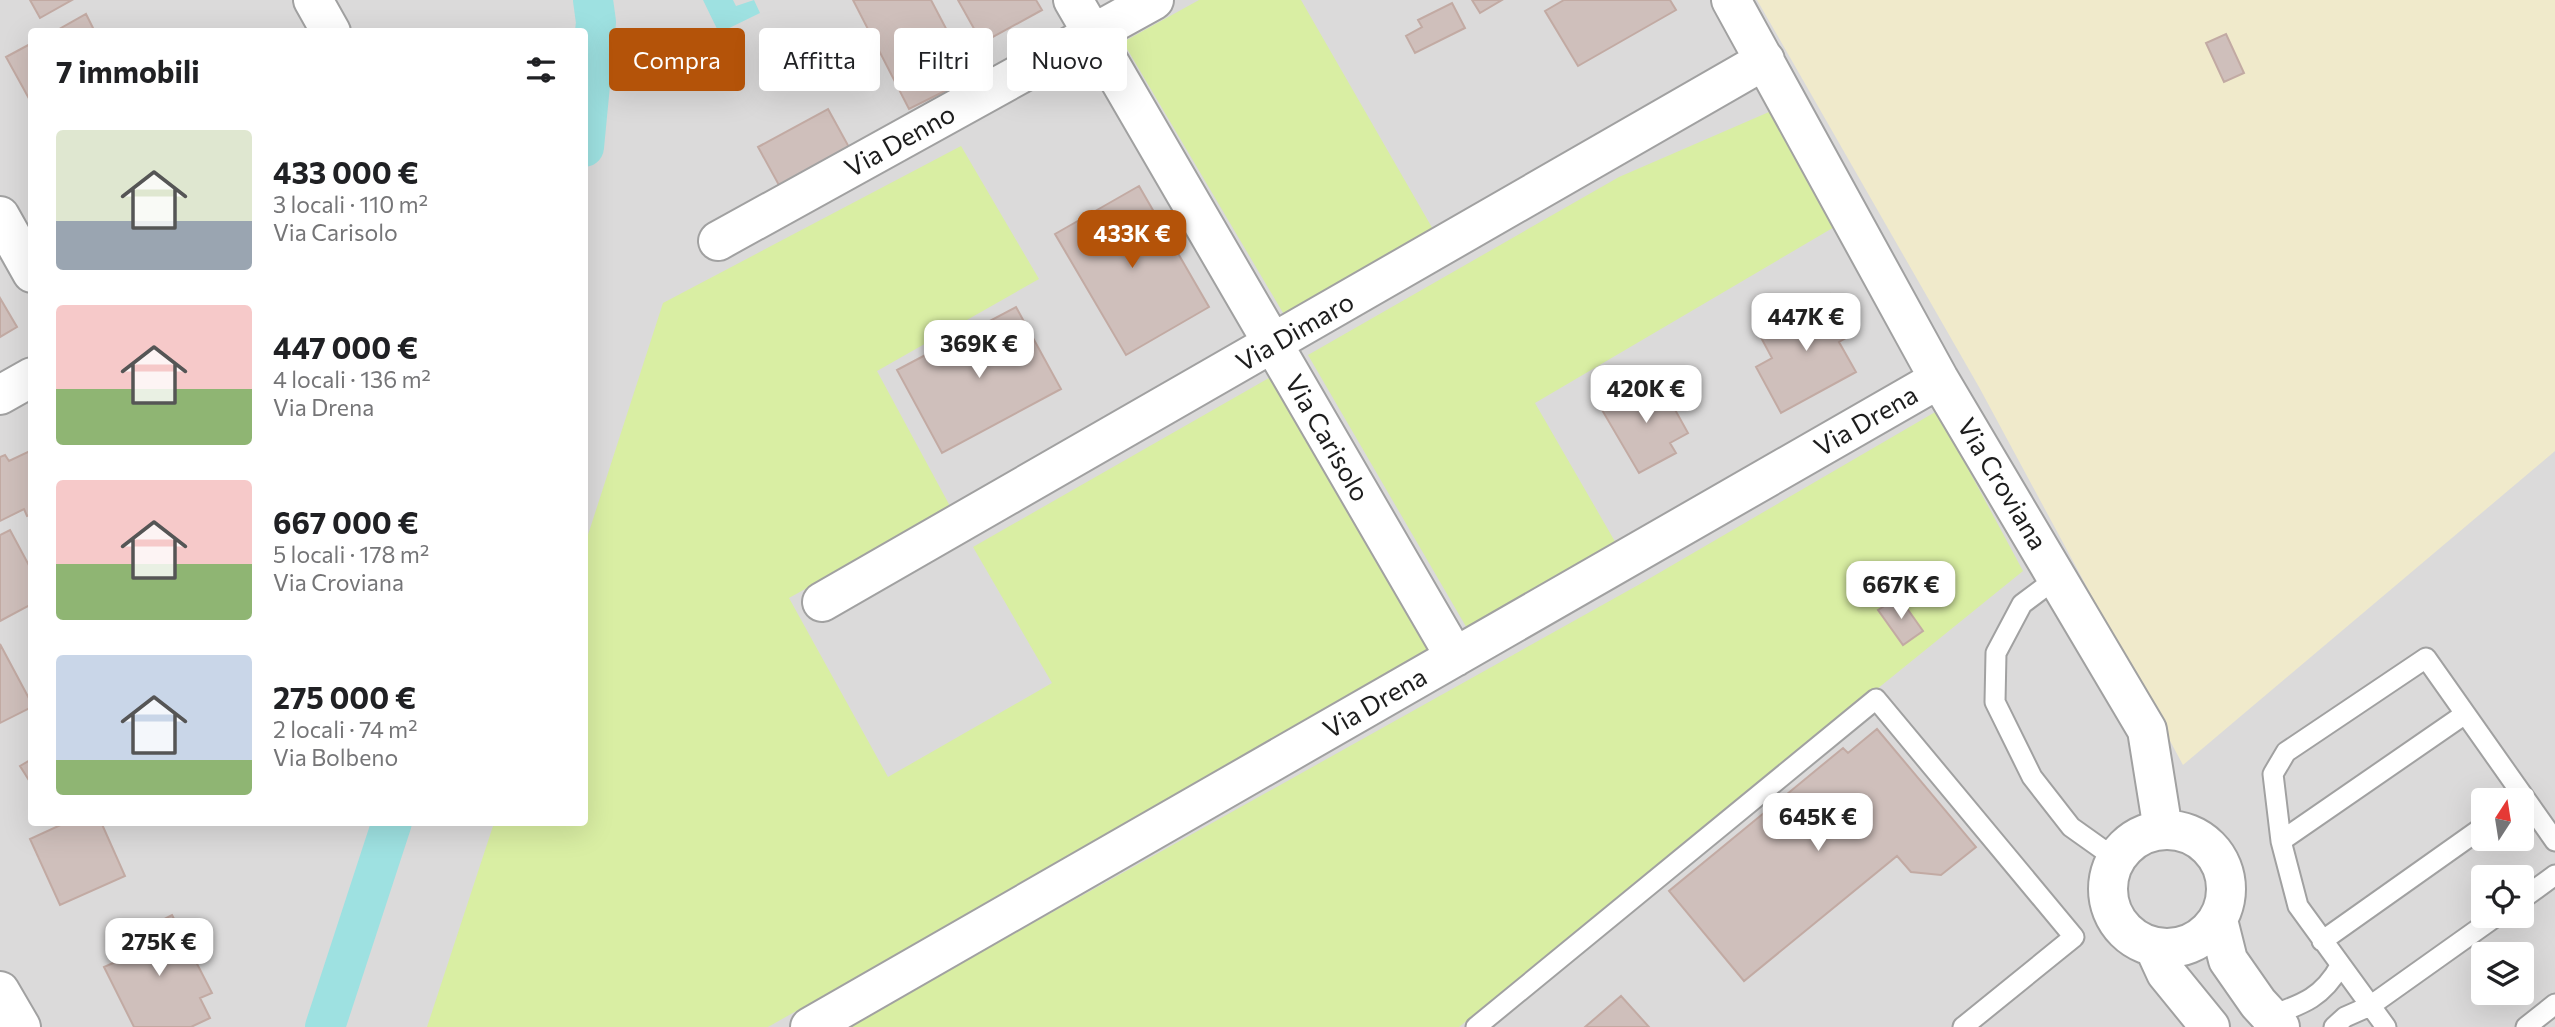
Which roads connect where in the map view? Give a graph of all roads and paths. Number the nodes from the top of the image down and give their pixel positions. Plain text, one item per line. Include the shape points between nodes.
1 (313, 0) edge
2 (1073, 0) edge
3 (1154, 0) edge
4 (1731, 0) edge
5 (329, 28) edge
6 (1089, 28) edge
7 (1104, 28) edge
8 (1765, 60) junction
9 (1007, 81) edge
10 (1126, 91) edge
11 (0, 216) edge
12 (718, 241) dead end
13 (28, 266) edge
14 (1273, 345) junction
15 (28, 379) edge
16 (1939, 379) junction
17 (0, 395) edge
18 (2058, 577) junction
19 (822, 602) dead end
20 (1455, 657) junction
21 (2465, 714) junction
22 (2515, 788) edge
23 (2534, 813) edge
24 (2163, 830) junction
25 (2471, 835) edge
26 (2281, 841) junction
27 (2555, 841) edge
28 (2116, 859) junction
29 (2555, 875) edge
30 (2534, 890) edge
31 (2218, 920) junction
32 (2480, 928) edge
33 (2322, 941) junction
34 (2154, 947) junction
35 (2340, 966) junction
36 (0, 991) edge
37 (2555, 1004) edge
38 (2370, 1006) junction
39 (2275, 1022) edge
40 (21, 1027) edge
41 (810, 1027) edge
42 (1476, 1027) edge
43 (1963, 1027) edge
44 (2210, 1027) edge
45 (2334, 1027) edge
46 (2386, 1027) edge
47 (2526, 1027) edge

1 - 5 street
2 - 6 street, Via Carisolo
3 - 7 street, Via Denno
4 - 8 street, Via Croviana
8 - 14 street, Via Dimaro
8 - 16 street, Via Croviana
9 - 12 street, Via Denno
10 - 14 street, Via Carisolo
11 - 13 street
14 - 19 street, Via Dimaro
14 - 20 street, Via Carisolo
15 - 17 street
16 - 18 street, Via Croviana
16 - 20 street, Via Drena
18 - 24 street, Via Croviana via 2147,730
18 - 28 lane via 2022,604 1996,653 1995,702 2032,777 2071,827
20 - 41 street, Via Drena
21 - 22 lane
21 - 26 lane
21 - 26 lane via 2426,658 2286,752 2273,774
23 - 27 lane
24 - 28 street via 2144,835
24 - 31 street via 2198,839 2222,866 2225,903
25 - 33 lane
26 - 33 lane via 2298,906
28 - 34 street via 2109,876 2112,912 2122,928
29 - 30 lane
31 - 34 street via 2190,944
31 - 39 street via 2228,960
32 - 38 lane
33 - 35 lane
34 - 44 street via 2166,973
35 - 38 lane
35 - 39 lane via 2329,986
36 - 40 street
37 - 47 lane
38 - 45 lane
38 - 46 lane
42 - 43 lane via 1876,699 2074,937

